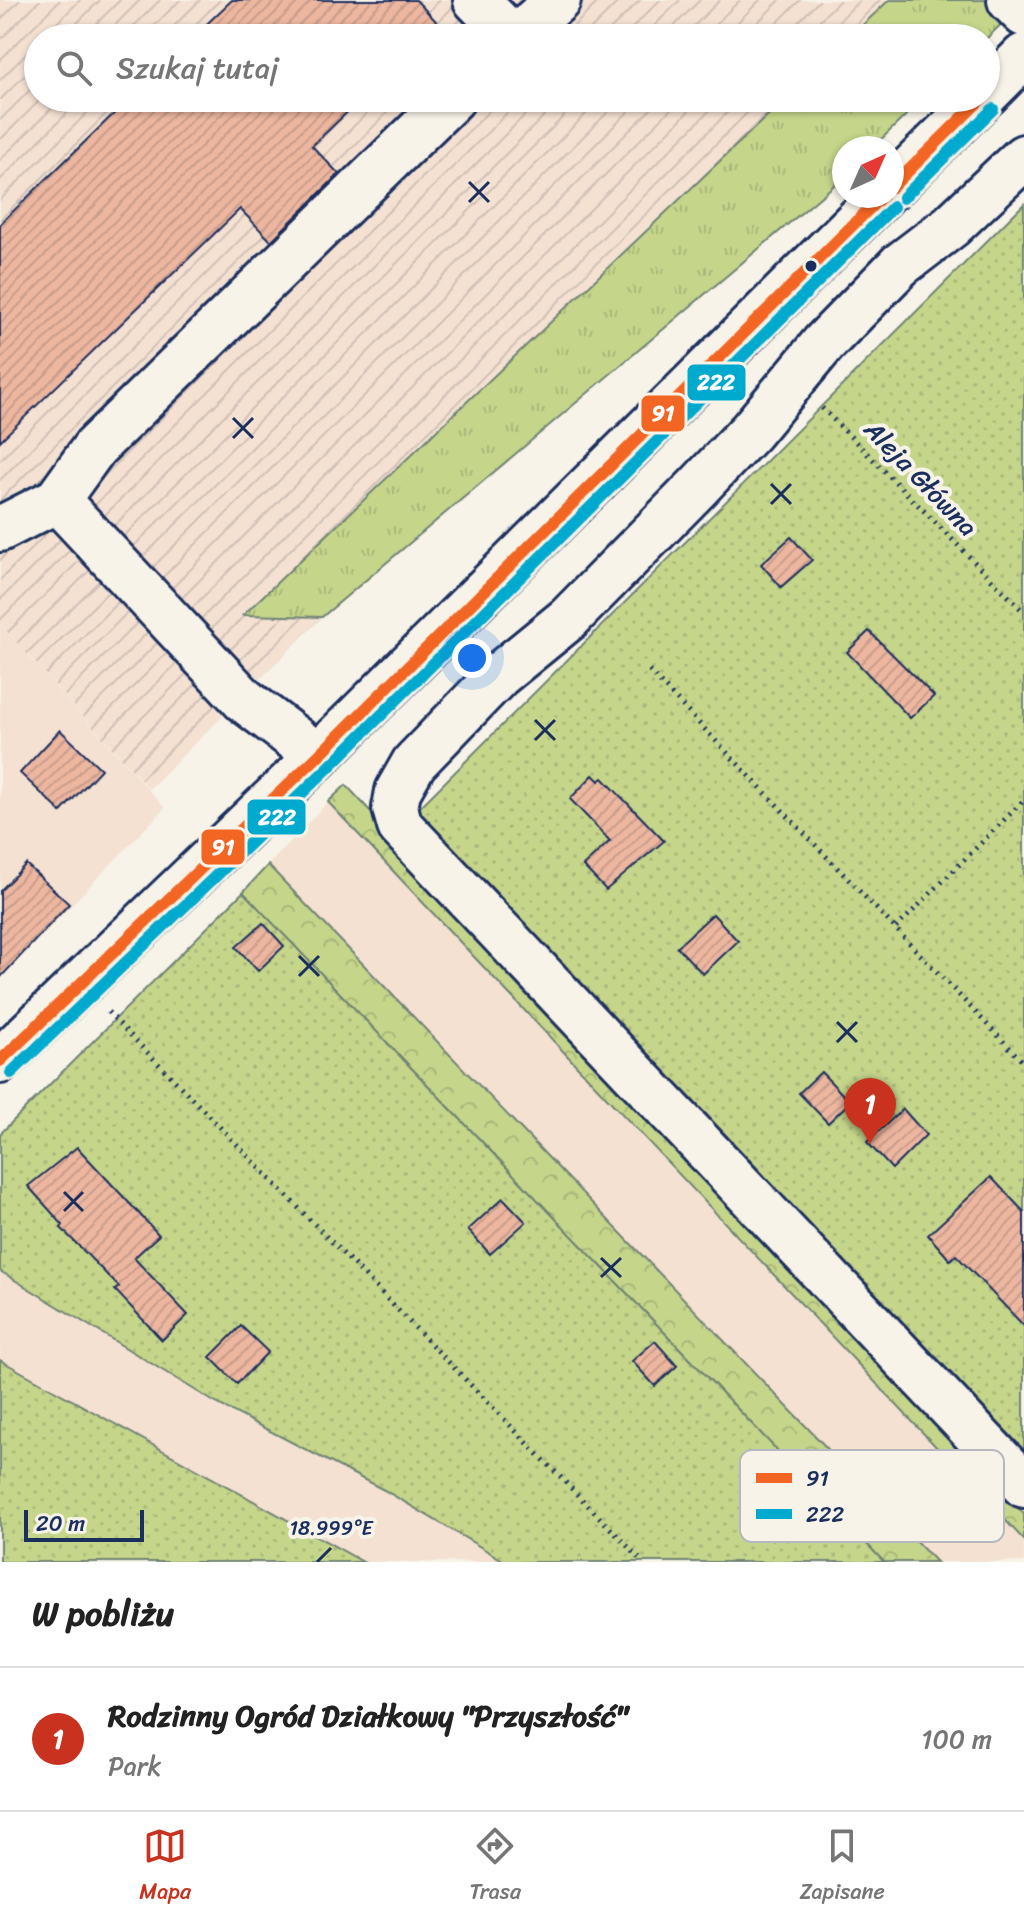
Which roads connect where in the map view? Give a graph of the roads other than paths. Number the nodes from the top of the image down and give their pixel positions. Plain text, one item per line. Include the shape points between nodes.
1 (476, 0) edge
2 (558, 0) edge
3 (1010, 0) edge
4 (1024, 14) edge
5 (500, 24) edge
6 (530, 24) edge
7 (1024, 56) edge
8 (1000, 80) edge
9 (439, 112) edge
10 (968, 112) edge
11 (1024, 157) edge
12 (904, 175) edge
13 (870, 208) edge
14 (872, 208) edge
15 (900, 265) junction
16 (57, 500) junction
17 (0, 529) edge
18 (318, 756) junction
19 (0, 1061) edge
20 (991, 1450) edge
21 (1004, 1464) edge
22 (1024, 1485) edge

1 - 5 street
2 - 6 street
3 - 4 street
7 - 8 street
9 - 16 street via 95,447
10 - 12 street
11 - 15 street via 951,226
13 - 18 street
14 - 15 street
15 - 20 street via 697,488 569,618 499,675 414,763 395,808 400,826
16 - 17 street
16 - 18 street via 244,700
18 - 19 street
21 - 22 street

